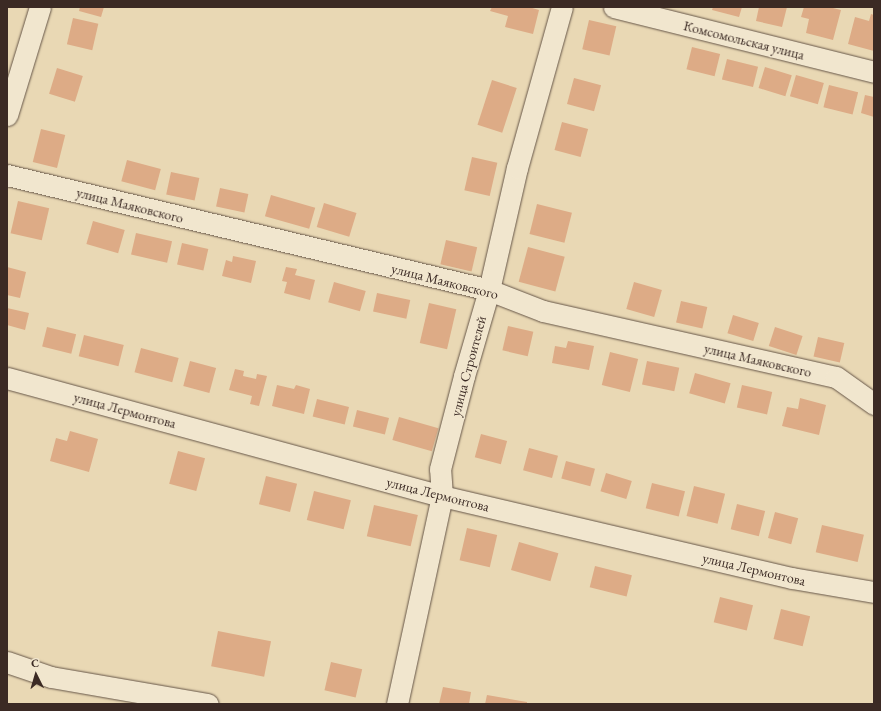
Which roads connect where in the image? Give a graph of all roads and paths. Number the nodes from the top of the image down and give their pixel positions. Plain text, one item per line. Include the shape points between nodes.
1 (40, 7) edge
2 (562, 7) edge
3 (614, 7) edge
4 (874, 72) edge
5 (7, 115) edge
6 (7, 175) edge
7 (488, 290) junction
8 (7, 378) edge
9 (874, 404) edge
10 (442, 496) junction
11 (874, 592) edge
12 (7, 662) edge
13 (208, 704) edge
14 (397, 704) edge

1 - 5 street
2 - 7 street, улица Строителей via 517,168
3 - 4 street, Комсомольская улица
6 - 7 street, улица Маяковского
7 - 9 street, улица Маяковского via 543,311 836,377
7 - 10 street, улица Строителей via 440,469
8 - 10 street, улица Лермонтова
10 - 11 street, улица Лермонтова via 792,578
10 - 14 street, улица Строителей
12 - 13 street via 51,677

